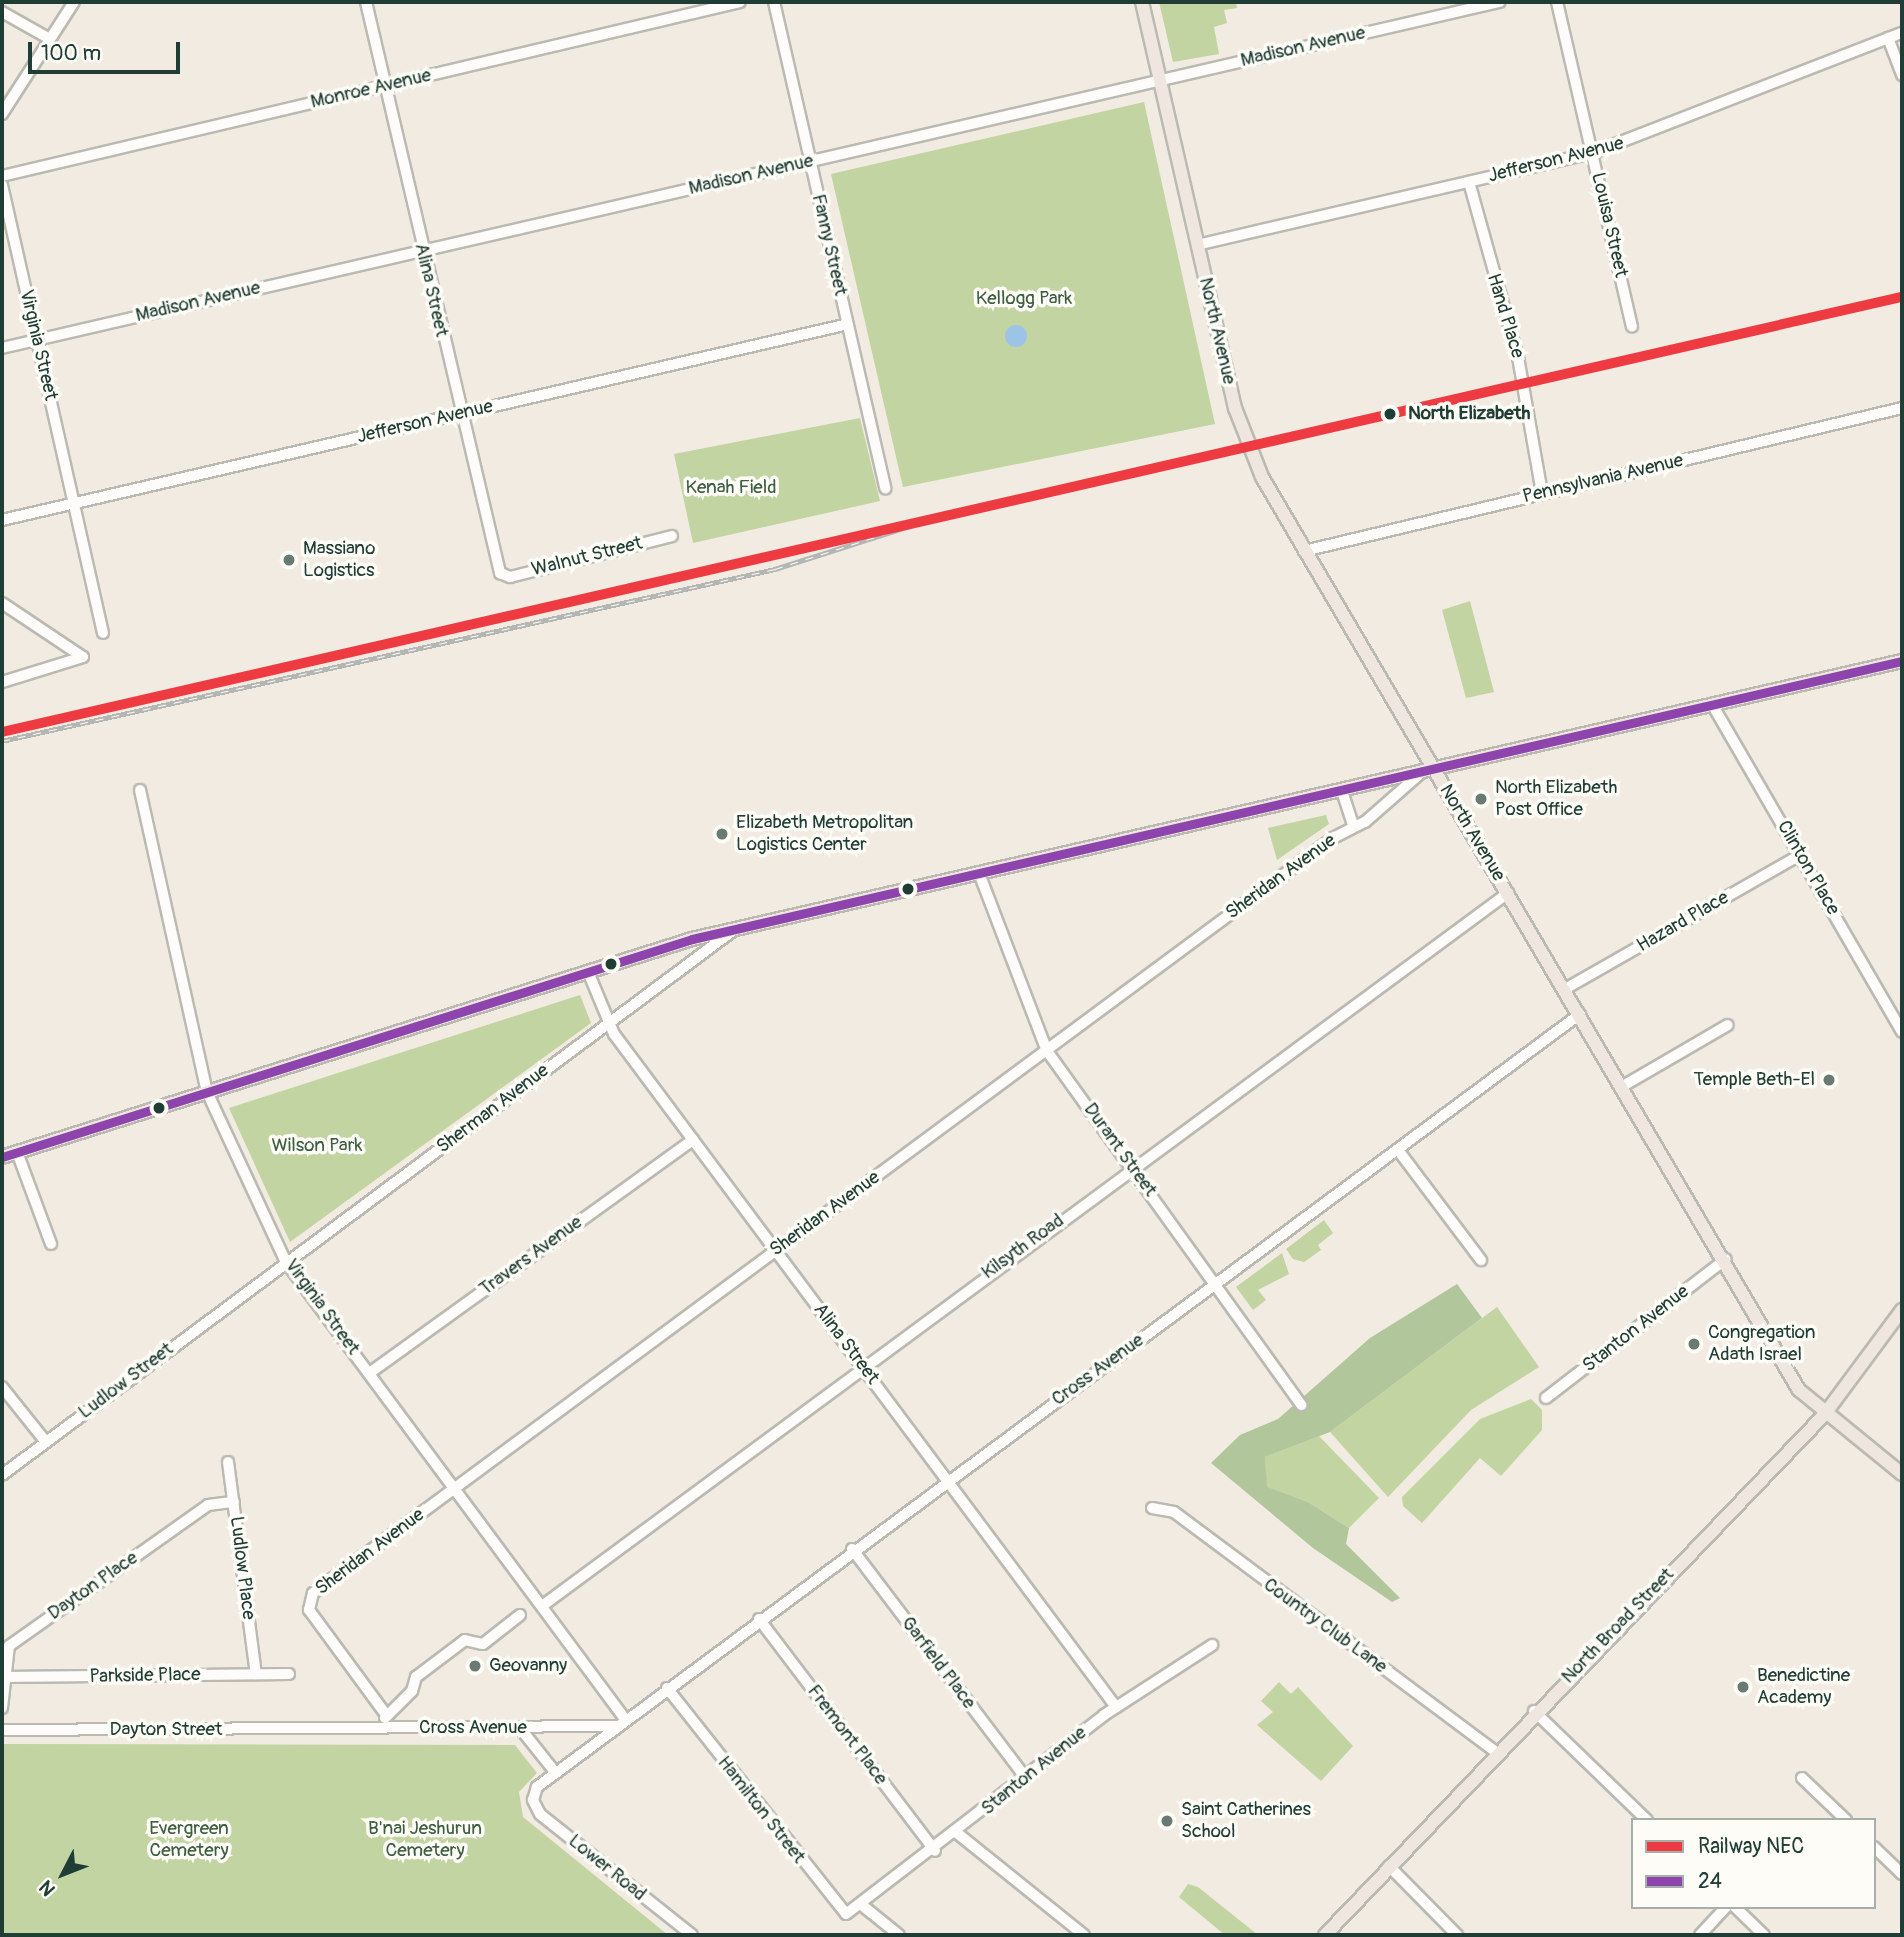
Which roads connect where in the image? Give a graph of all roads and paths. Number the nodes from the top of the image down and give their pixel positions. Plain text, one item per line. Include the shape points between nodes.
1 (74, 2) edge
2 (366, 2) edge
3 (740, 2) edge
4 (774, 2) edge
5 (1142, 2) edge
6 (1500, 2) edge
7 (1557, 2) edge
8 (2, 12) edge
9 (1902, 33) edge
10 (1888, 38) junction
11 (50, 39) junction
12 (1902, 75) edge
13 (1160, 80) junction
14 (385, 86) junction
15 (2, 114) edge
16 (1592, 153) junction
17 (810, 162) junction
18 (2, 176) edge
19 (1469, 182) junction
20 (2, 185) edge
21 (1197, 245) junction
22 (422, 250) junction
23 (848, 324) junction
24 (1632, 326) dead end
25 (37, 340) junction
26 (2, 348) edge
27 (1902, 408) edge
28 (459, 413) junction
29 (885, 488) dead end
30 (1542, 493) junction
31 (74, 505) junction
32 (2, 520) edge
33 (672, 536) dead end
34 (1304, 551) junction
35 (502, 575) joint
36 (2, 603) edge
37 (103, 634) dead end
38 (1902, 661) edge
39 (2, 682) edge
40 (1712, 704) junction
41 (1428, 770) junction
42 (140, 790) dead end
43 (1342, 792) junction
44 (1353, 824) junction
45 (1800, 855) junction
46 (979, 873) junction
47 (1508, 893) junction
48 (735, 929) junction
49 (589, 974) junction
50 (1565, 989) junction
51 (1580, 1014) junction
52 (608, 1023) junction
53 (1728, 1025) dead end
54 (1902, 1032) edge
55 (1047, 1051) junction
56 (1623, 1086) junction
57 (207, 1092) junction
58 (692, 1140) junction
59 (1398, 1150) junction
60 (17, 1152) junction
61 (2, 1157) edge
62 (1132, 1166) junction
63 (51, 1244) dead end
64 (776, 1250) junction
65 (1726, 1259) junction
66 (1481, 1260) dead end
67 (286, 1262) junction
68 (1217, 1283) junction
69 (250, 1287) joint
70 (1902, 1310) edge
71 (862, 1366) junction
72 (370, 1372) junction
73 (2, 1387) edge
74 (1546, 1398) dead end
75 (1301, 1405) dead end
76 (1824, 1415) junction
77 (46, 1442) junction
78 (228, 1462) dead end
79 (1902, 1474) edge
80 (2, 1475) edge
81 (948, 1479) junction
82 (455, 1489) junction
83 (234, 1502) junction
84 (1152, 1508) dead end
85 (852, 1549) junction
86 (542, 1606) junction
87 (520, 1615) dead end
88 (759, 1619) junction
89 (1212, 1645) dead end
90 (256, 1674) junction
91 (289, 1674) dead end
92 (2, 1677) edge
93 (667, 1688) junction
94 (1116, 1707) junction
95 (2, 1708) edge
96 (384, 1712) junction
97 (1534, 1712) junction
98 (625, 1719) junction
99 (616, 1726) junction
100 (385, 1727) junction
101 (519, 1728) junction
102 (2, 1730) edge
103 (331, 1731) joint
104 (1495, 1751) junction
105 (555, 1772) junction
106 (1025, 1777) junction
107 (1802, 1778) dead end
108 (533, 1794) joint
109 (1645, 1818) edge
110 (1844, 1818) edge
111 (957, 1833) junction
112 (1876, 1849) edge
113 (935, 1851) junction
114 (1389, 1866) junction
115 (1902, 1874) edge
116 (863, 1906) junction
117 (1724, 1909) edge
118 (1737, 1909) edge
119 (692, 1935) edge
120 (899, 1935) edge
121 (1084, 1935) edge
122 (1325, 1935) edge
123 (1457, 1935) edge
124 (1700, 1935) edge
125 (1764, 1935) edge

1 - 11 street
2 - 14 street, Alina Street
3 - 14 street, Monroe Avenue
4 - 17 street, Fanny Street
5 - 13 main road, North Avenue
6 - 13 street, Madison Avenue
7 - 16 street, Louisa Street
8 - 11 street
9 - 10 street, Jefferson Avenue
10 - 12 street
10 - 16 street, Jefferson Avenue
11 - 15 street
13 - 17 street, Madison Avenue
13 - 21 main road, North Avenue
14 - 18 street, Monroe Avenue
14 - 22 street, Alina Street
16 - 19 street, Jefferson Avenue
16 - 24 street, Louisa Street
17 - 22 street, Madison Avenue
17 - 23 street, Fanny Street
19 - 21 street, Jefferson Avenue
19 - 30 street, Hand Place via 1528,397
20 - 25 street, Virginia Street
21 - 34 main road, North Avenue via 1246,444
22 - 25 street, Madison Avenue
22 - 28 street, Alina Street
23 - 28 street, Jefferson Avenue
23 - 29 street, Fanny Street
25 - 26 street, Madison Avenue
25 - 31 street, Virginia Street
27 - 30 street, Pennsylvania Avenue
28 - 31 street, Jefferson Avenue
28 - 35 street, Alina Street via 492,557
30 - 34 street, Pennsylvania Avenue
31 - 32 street, Jefferson Avenue
31 - 37 street, Virginia Street
33 - 35 street, Walnut Street
34 - 41 main road, North Avenue
36 - 39 street via 82,652 82,661
38 - 40 main road
40 - 41 main road
40 - 45 street, Clinton Place
41 - 43 main road
41 - 44 street, Sheridan Avenue via 1365,822
41 - 47 main road, North Avenue
42 - 57 street, Virginia Street
43 - 44 street, Sheridan Avenue
43 - 46 main road
44 - 55 street, Sheridan Avenue
45 - 50 street, Hazard Place
45 - 54 street, Clinton Place
46 - 48 main road
46 - 55 street, Durant Street
47 - 50 main road, North Avenue
47 - 62 street, Kilsyth Road
48 - 49 main road
48 - 52 street, Sherman Avenue
49 - 52 street, Alina Street
49 - 57 main road
50 - 51 main road, North Avenue
51 - 56 main road, North Avenue
51 - 59 street, Cross Avenue
52 - 58 street, Alina Street
52 - 67 street, Sherman Avenue
53 - 56 street
55 - 62 street, Durant Street
55 - 64 street, Sheridan Avenue
56 - 65 main road, North Avenue
57 - 60 main road
57 - 67 street, Virginia Street
58 - 64 street, Alina Street
58 - 72 street, Travers Avenue
59 - 66 street
59 - 68 street, Cross Avenue
60 - 61 main road
60 - 63 street
62 - 68 street, Durant Street
62 - 71 street, Kilsyth Road
64 - 71 street, Alina Street
64 - 82 street, Sheridan Avenue
65 - 74 street, Stanton Avenue
65 - 76 main road, North Avenue via 1799,1390
67 - 69 street, Sherman Avenue
67 - 72 street, Virginia Street
68 - 75 street, Durant Street
68 - 81 street, Cross Avenue
69 - 77 street, Ludlow Street
70 - 76 main road, North Broad Street
71 - 81 street, Alina Street
71 - 86 street, Kilsyth Road
72 - 82 street, Virginia Street
73 - 77 street
76 - 79 main road, North Avenue
76 - 97 main road, North Broad Street
77 - 80 street, Ludlow Street
78 - 83 street, Ludlow Place
81 - 85 street, Cross Avenue
81 - 94 street, Alina Street
82 - 86 street, Virginia Street
82 - 96 street, Sheridan Avenue via 313,1593 309,1610
83 - 90 street, Ludlow Place
83 - 92 street, Dayton Place via 208,1505 9,1646
84 - 104 street, Country Club Lane via 1174,1512
85 - 88 street, Cross Avenue
85 - 106 street, Garfield Place
86 - 98 street, Virginia Street
87 - 96 street via 483,1644 466,1640
88 - 93 street, Cross Avenue
88 - 113 street, Fremont Place
89 - 94 street, Stanton Avenue
90 - 91 street, Parkside Place
90 - 92 street, Parkside Place
92 - 95 street, Dayton Place
93 - 98 street, Cross Avenue
93 - 116 street, Hamilton Street via 833,1903 846,1914
94 - 106 street, Stanton Avenue
96 - 100 street
97 - 104 main road, North Broad Street
97 - 109 street
98 - 99 street, Cross Avenue
99 - 101 street, Cross Avenue
99 - 105 street, Cross Avenue
100 - 101 street, Cross Avenue
100 - 103 street, Cross Avenue
101 - 105 street
102 - 103 street, Dayton Street
104 - 114 main road, North Broad Street
105 - 108 street, Cross Avenue
106 - 111 street, Stanton Avenue
107 - 110 street
108 - 119 street, Lower Road via 540,1814
111 - 113 street, Stanton Avenue
111 - 121 street
112 - 115 street
113 - 116 street, Stanton Avenue
114 - 122 main road, North Broad Street
114 - 123 street
116 - 120 street
117 - 124 street
118 - 125 street

